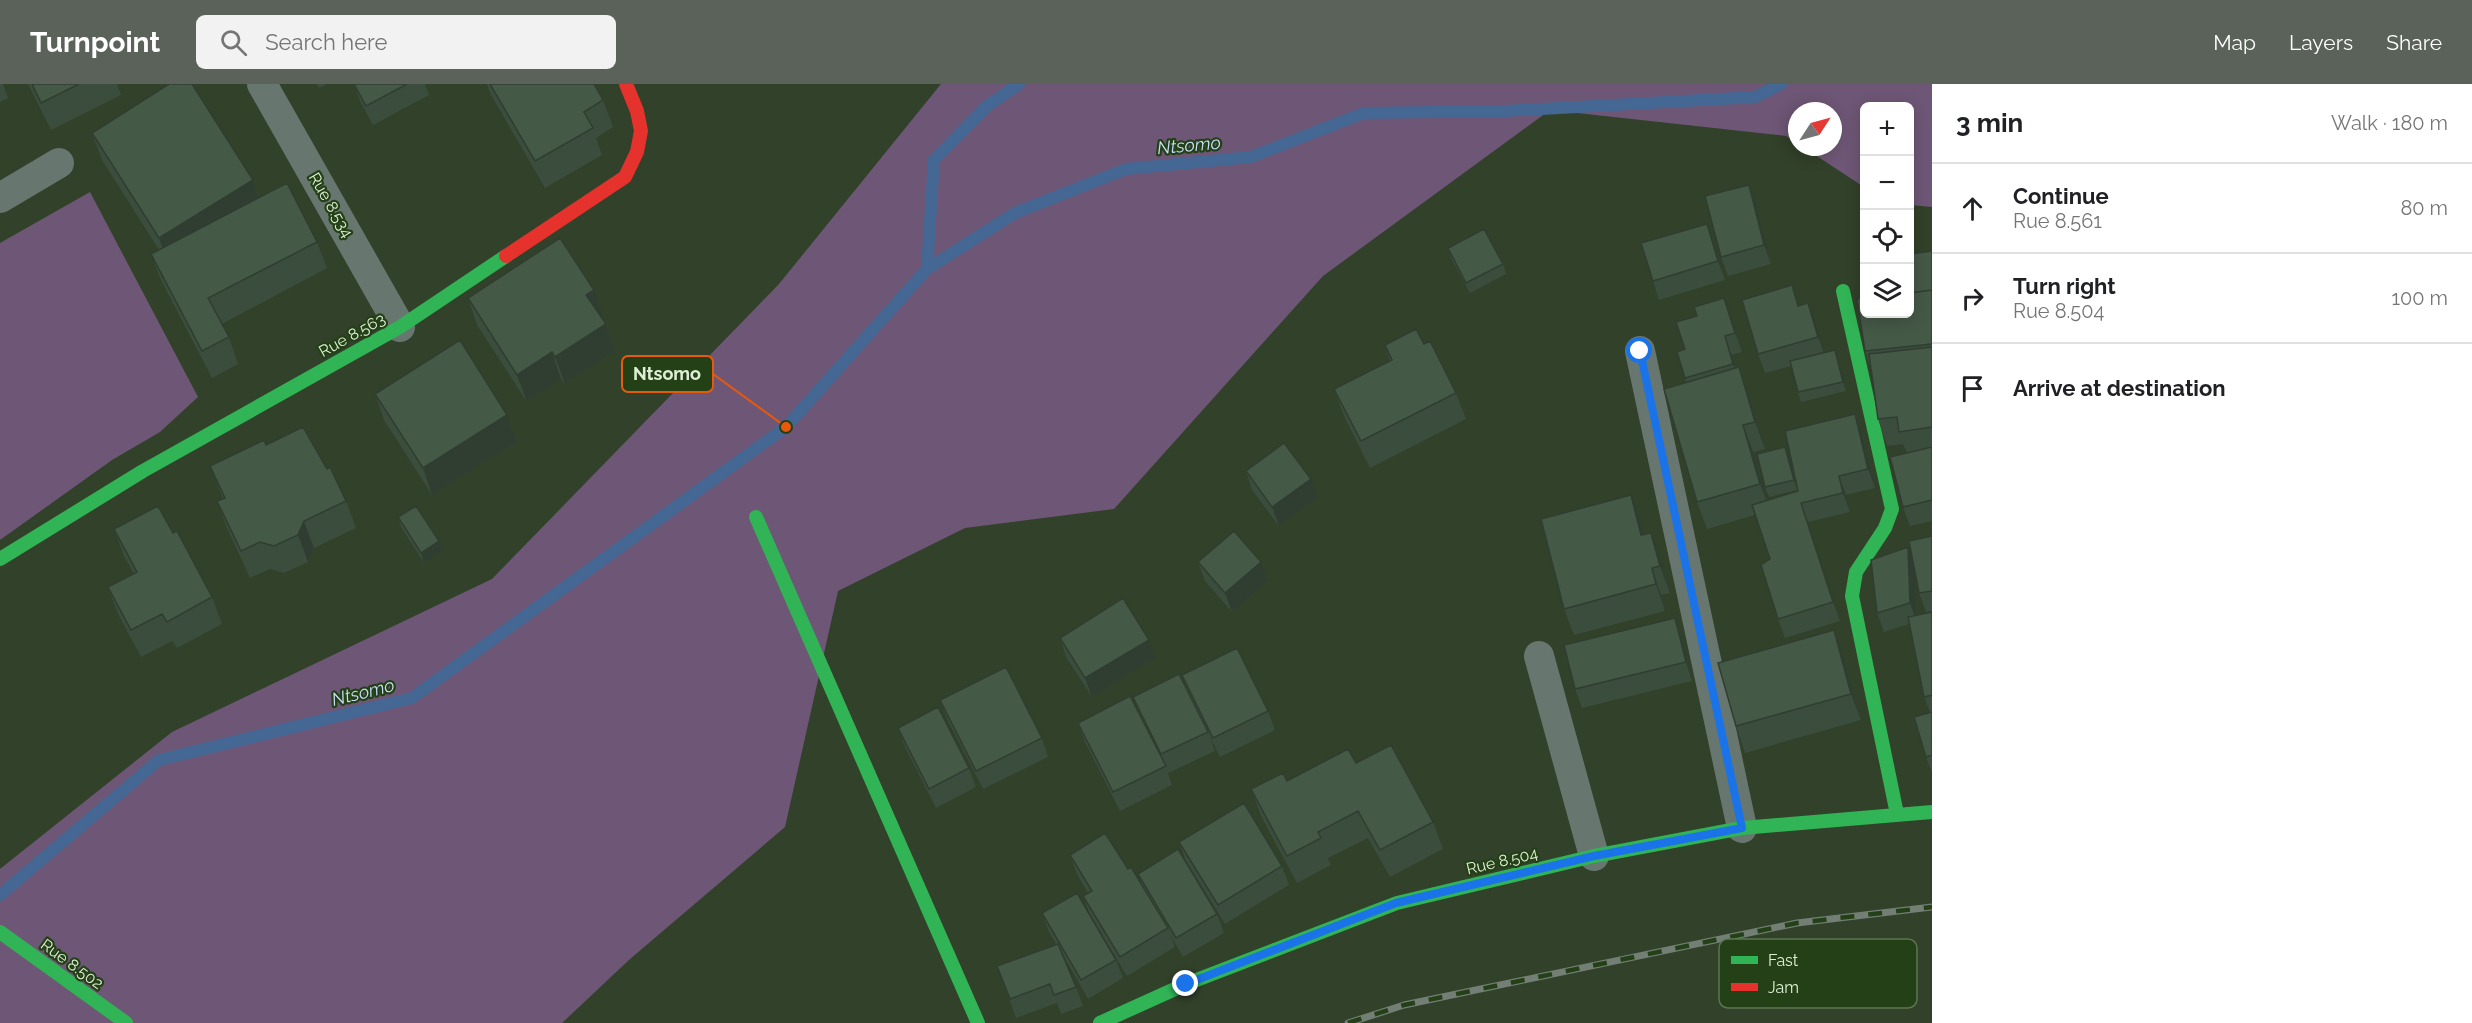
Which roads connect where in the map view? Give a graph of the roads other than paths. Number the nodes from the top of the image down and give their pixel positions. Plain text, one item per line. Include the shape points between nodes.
1 (262, 84) edge
2 (626, 84) edge
3 (59, 164) dead end
4 (0, 198) edge
5 (1843, 291) dead end
6 (400, 327) junction
7 (1640, 351) dead end
8 (756, 517) dead end
9 (0, 559) edge
10 (1539, 656) dead end
11 (1932, 812) edge
12 (1897, 814) junction
13 (1742, 828) junction
14 (1594, 856) junction
15 (0, 932) edge
16 (126, 1023) edge
17 (978, 1023) edge
18 (1100, 1023) edge

1 - 6 street, Rue 8.534
2 - 6 street, Rue 8.563 via 640,117 640,149 625,177
3 - 4 street
5 - 12 street via 1892,509 1885,528 1856,572 1852,596
6 - 9 street, Rue 8.563 via 143,471
7 - 13 street
8 - 17 street
10 - 14 street
11 - 12 street, Rue 8.504
12 - 13 street, Rue 8.504
13 - 14 street, Rue 8.504
14 - 18 street, Rue 8.504 via 1396,903 1186,984
15 - 16 street, Rue 8.502

